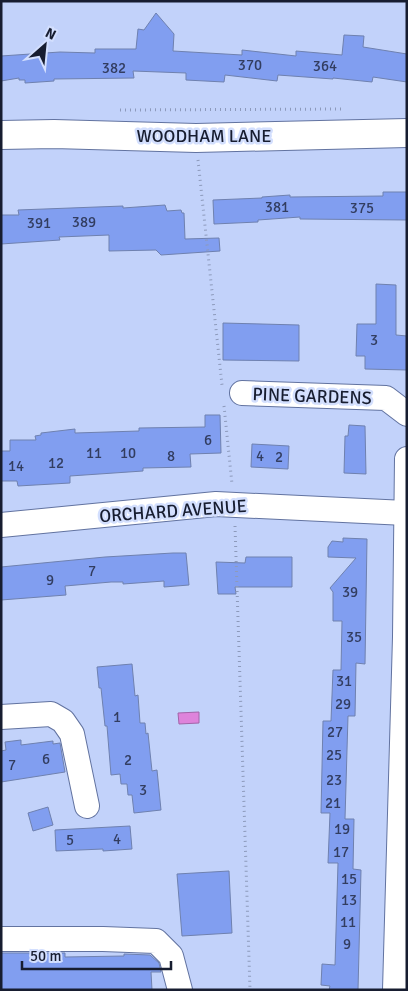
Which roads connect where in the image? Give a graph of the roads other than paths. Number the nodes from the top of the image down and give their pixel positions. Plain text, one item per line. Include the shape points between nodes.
1 (407, 133) edge
2 (1, 135) edge
3 (230, 395) road end
4 (407, 414) edge
5 (407, 459) edge
6 (406, 513) junction
7 (1, 525) edge
8 (1, 717) edge
9 (404, 775) edge
10 (88, 807) dead end
11 (1, 939) edge
12 (180, 990) edge
13 (395, 990) edge

1 - 2 main road, WOODHAM LANE via 196,138
3 - 4 street, PINE GARDENS via 386,398
5 - 6 street
6 - 7 street, ORCHARD AVENUE via 216,504
6 - 9 street
8 - 10 street via 51,714 62,721 72,734
9 - 13 street
11 - 12 street via 156,941 171,956

